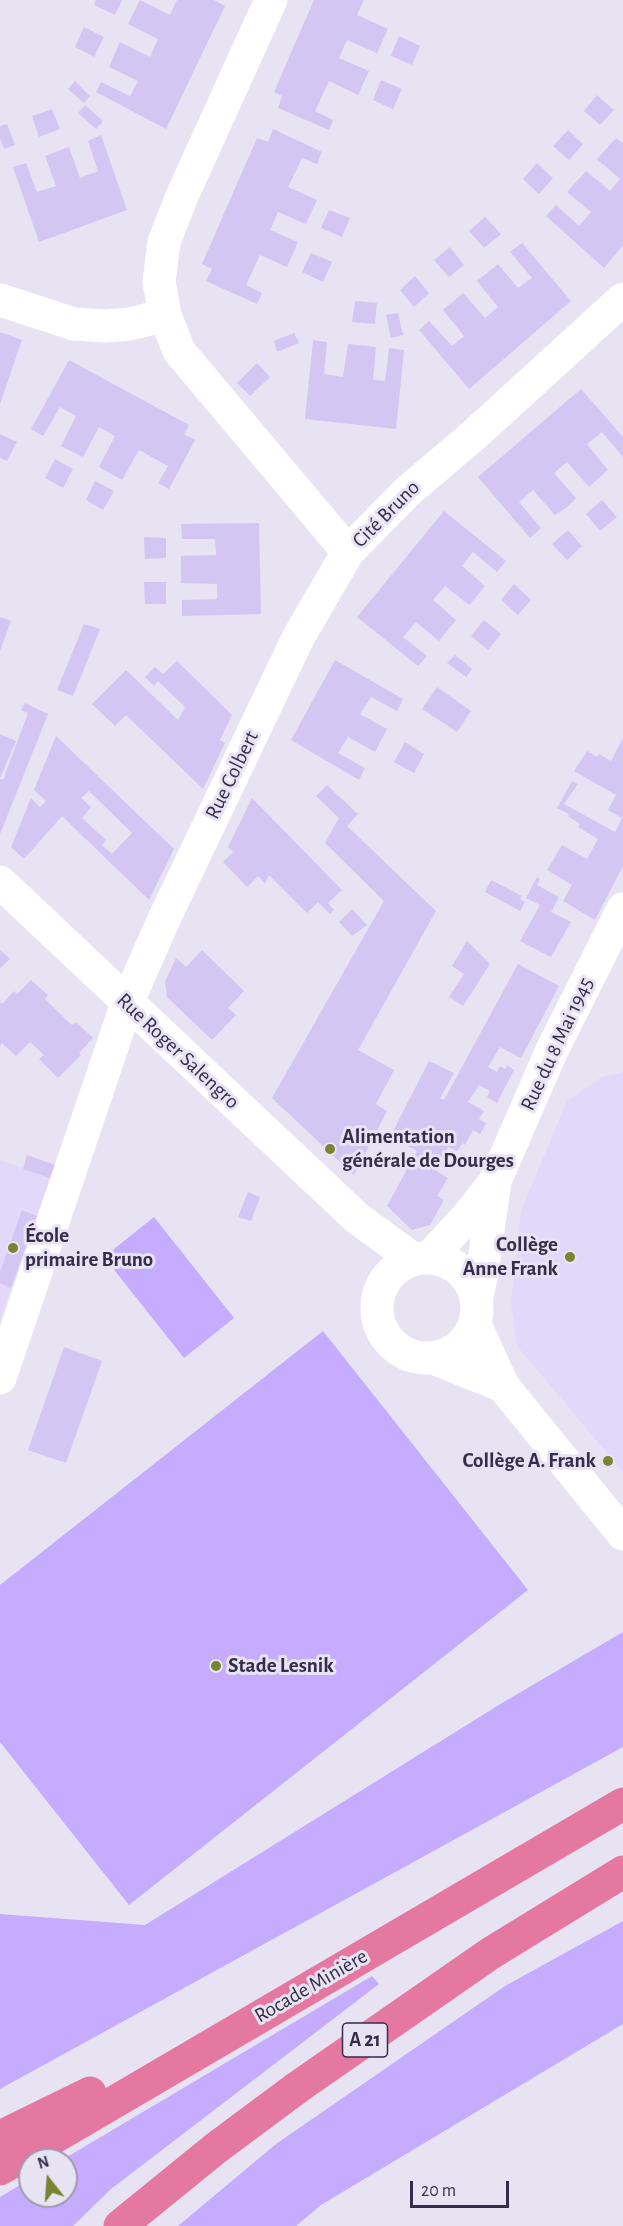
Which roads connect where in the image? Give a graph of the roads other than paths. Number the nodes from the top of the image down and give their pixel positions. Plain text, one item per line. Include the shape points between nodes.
1 (271, 0) edge
2 (623, 299) edge
3 (0, 300) edge
4 (165, 315) junction
5 (348, 552) junction
6 (0, 882) edge
7 (623, 909) edge
8 (127, 1003) junction
9 (495, 1181) junction
10 (357, 1218) junction
11 (421, 1258) junction
12 (379, 1292) junction
13 (476, 1310) junction
14 (433, 1358) junction
15 (0, 1378) edge
16 (503, 1386) junction
17 (623, 1534) edge
18 (623, 1804) edge
19 (623, 1872) edge
20 (300, 1993) junction
21 (0, 2137) edge
22 (0, 2169) edge
23 (120, 2226) edge

1 - 4 street, Cité Bruno via 164,242 159,282
2 - 5 street, Cité Bruno via 408,491
3 - 4 street via 74,324 130,324
4 - 5 street, Cité Bruno via 179,351
5 - 8 street, Rue Colbert via 298,638
6 - 8 street, Rue Roger Salengro
7 - 9 street, Rue du 8 Mai 1945 via 552,1050
8 - 10 street, Rue Roger Salengro
8 - 15 street, Rue Colbert
9 - 11 street, Rue du 8 Mai 1945
9 - 13 street, Rue du 8 Mai 1945
10 - 11 street, Rue Roger Salengro
10 - 12 street, Rue Roger Salengro
11 - 12 street via 392,1271
11 - 13 street via 445,1260 459,1269 470,1280
12 - 14 street via 376,1308 388,1340 400,1351
13 - 14 street via 465,1341 451,1352
13 - 16 street
14 - 16 street
16 - 17 street
18 - 20 highway, Rocade Minière
19 - 23 highway, A 21 via 491,1953 298,2087
20 - 21 highway
20 - 22 highway, Rocade Minière

